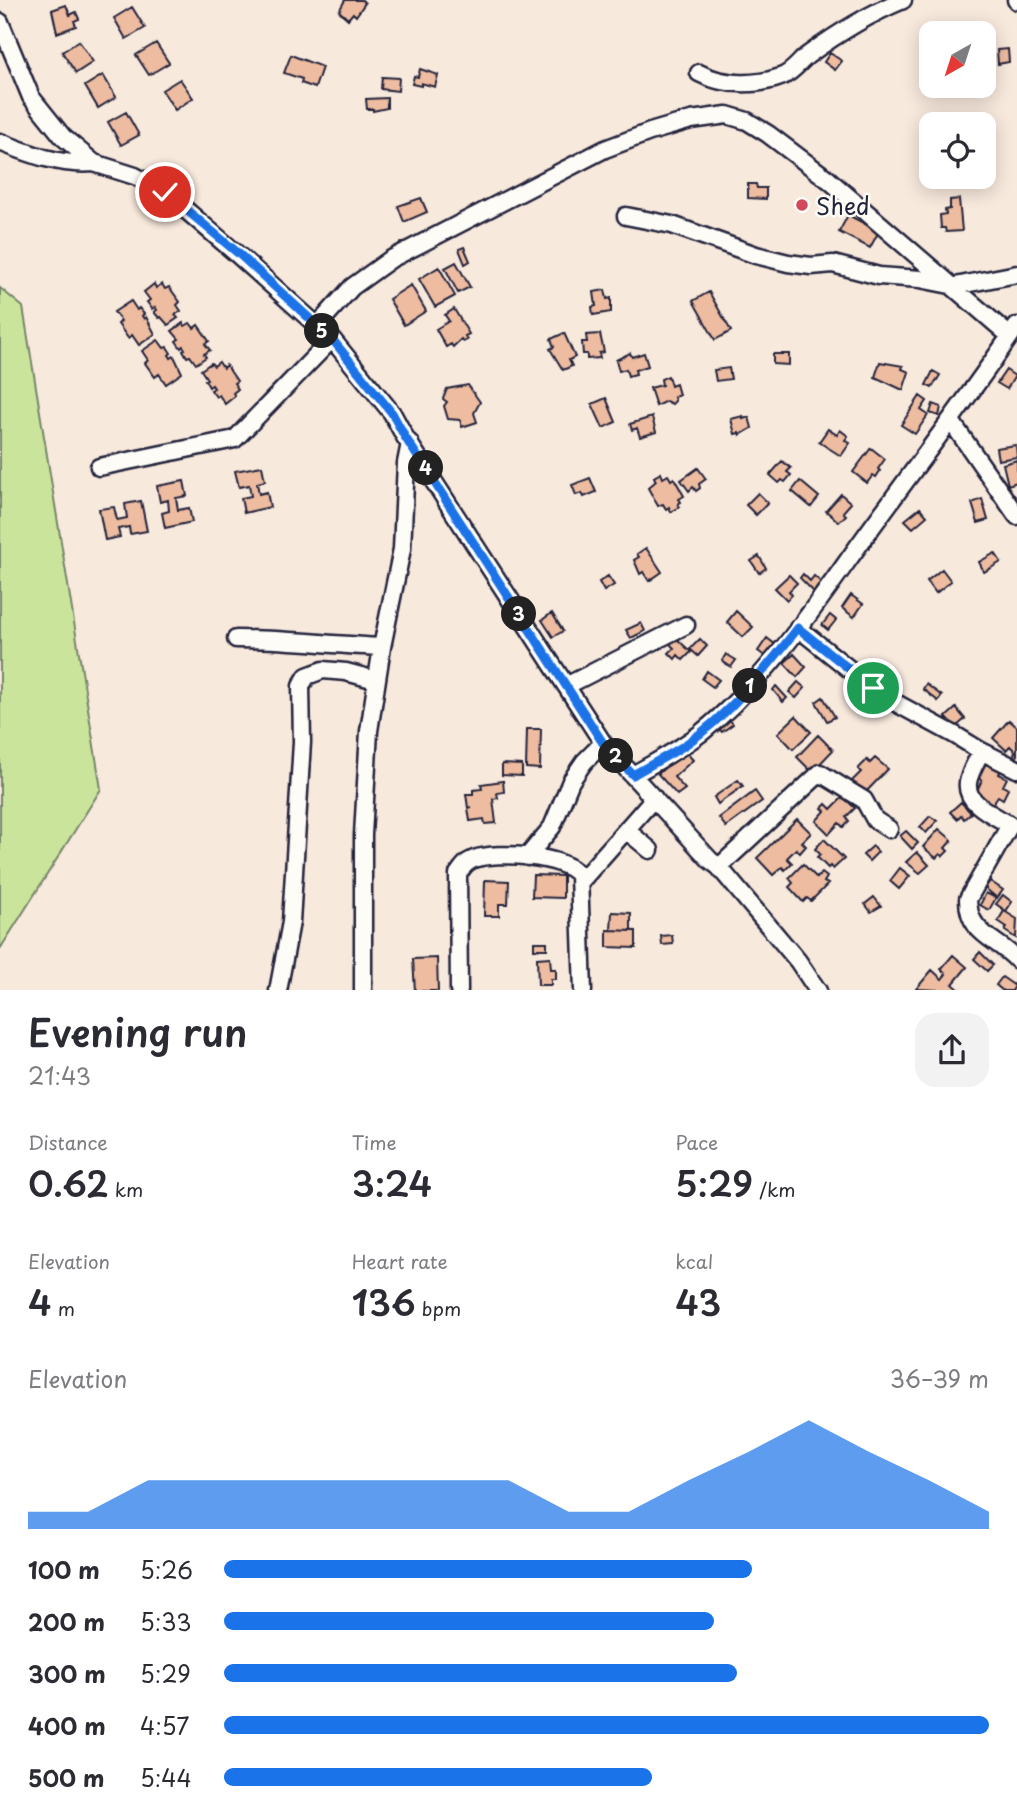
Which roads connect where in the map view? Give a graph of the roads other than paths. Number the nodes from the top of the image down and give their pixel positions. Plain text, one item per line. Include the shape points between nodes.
1 (903, 0) edge
2 (0, 22) edge
3 (699, 73) dead end
4 (0, 142) edge
5 (94, 163) junction
6 (626, 216) dead end
7 (1017, 274) edge
8 (955, 286) junction
9 (317, 326) junction
10 (1014, 331) edge
11 (332, 339) junction
12 (951, 421) junction
13 (410, 443) junction
14 (99, 467) dead end
15 (1017, 516) edge
16 (686, 625) dead end
17 (798, 628) junction
18 (236, 639) dead end
19 (382, 647) junction
20 (376, 680) junction
21 (566, 686) junction
22 (603, 743) junction
23 (981, 751) junction
24 (1017, 769) edge
25 (633, 775) junction
26 (653, 798) junction
27 (1014, 822) edge
28 (626, 830) junction
29 (889, 830) dead end
30 (650, 850) dead end
31 (527, 858) junction
32 (719, 867) junction
33 (580, 883) junction
34 (1017, 960) edge
35 (278, 990) edge
36 (363, 990) edge
37 (459, 990) edge
38 (583, 990) edge
39 (818, 990) edge

1 - 3 street via 868,15 782,76 757,83 713,80
2 - 5 street via 31,97 63,137
4 - 5 street via 34,156
5 - 9 street via 165,192
6 - 8 street via 672,225 788,263 833,264 879,276
7 - 8 street
8 - 9 street via 768,134 727,115 681,123 605,149 391,259 352,287
8 - 10 street
9 - 11 street
10 - 12 street
11 - 13 street via 392,413
11 - 14 street via 235,439
12 - 15 street
12 - 17 street
13 - 19 street via 401,549
13 - 21 street
16 - 21 street
17 - 23 street via 883,696
17 - 25 street via 723,713 685,745
18 - 19 street
19 - 20 street
20 - 35 street via 323,670 307,676 301,686 291,922
20 - 36 street via 363,822
21 - 22 street
22 - 25 street
22 - 31 street via 583,762 552,827
23 - 24 street
23 - 27 street via 968,783 969,794 984,809
25 - 26 street
26 - 28 street
26 - 32 street
27 - 34 street via 968,899 968,910 980,932
28 - 30 street
28 - 33 street
29 - 32 street via 875,820 864,800 820,773
31 - 33 street via 564,863 579,874
31 - 37 street via 497,855 474,859 458,874
32 - 39 street
33 - 38 street

